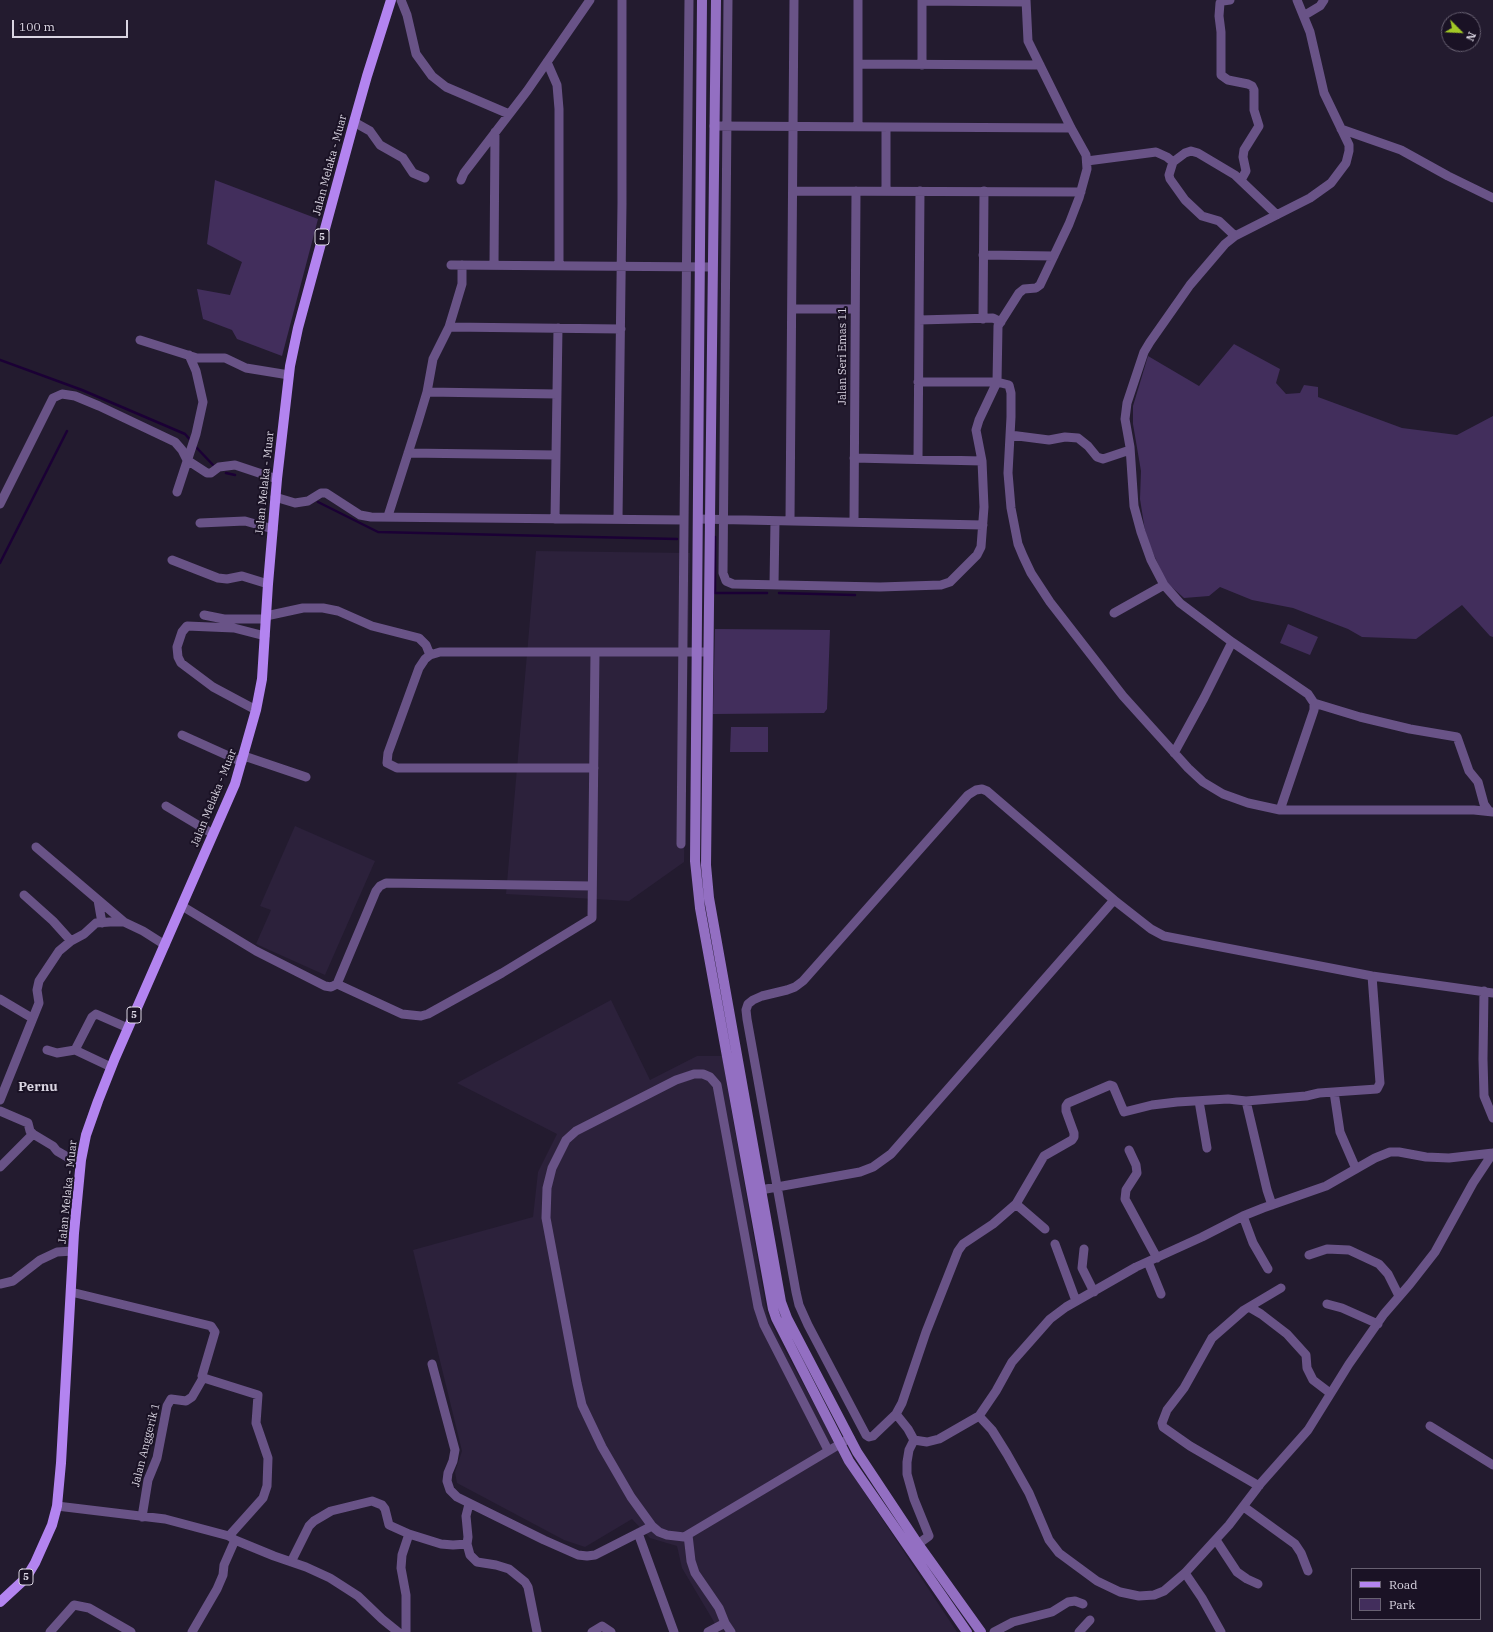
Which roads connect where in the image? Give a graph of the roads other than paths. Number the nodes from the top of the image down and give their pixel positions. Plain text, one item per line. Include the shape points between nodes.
1 (391, 0) edge
2 (401, 0) edge
3 (590, 0) edge
4 (622, 0) edge
5 (689, 0) edge
6 (702, 0) edge
7 (716, 0) edge
8 (728, 0) edge
9 (794, 0) edge
10 (858, 0) edge
11 (922, 0) edge
12 (1230, 0) edge
13 (1297, 0) edge
14 (1324, 0) edge
15 (1026, 1) edge
16 (1305, 15) junction
17 (547, 62) junction
18 (858, 64) junction
19 (922, 64) junction
20 (1040, 65) junction
21 (509, 114) junction
22 (354, 122) junction
23 (714, 126) junction
24 (727, 126) junction
25 (794, 126) junction
26 (858, 127) junction
27 (886, 127) junction
28 (1071, 128) junction
29 (1341, 129) junction
30 (495, 132) junction
31 (1087, 161) junction
32 (1173, 162) junction
33 (425, 178) dead end
34 (461, 180) dead end
35 (1241, 180) junction
36 (793, 191) junction
37 (856, 191) junction
38 (886, 191) junction
39 (920, 191) junction
40 (984, 191) junction
41 (1081, 192) junction
42 (1493, 198) edge
43 (1277, 215) junction
44 (1235, 236) junction
45 (983, 255) junction
46 (1054, 256) junction
47 (451, 265) dead end
48 (462, 265) junction
49 (494, 265) junction
50 (559, 266) junction
51 (622, 266) junction
52 (687, 267) junction
53 (700, 267) junction
54 (712, 267) junction
55 (792, 309) junction
56 (855, 309) junction
57 (983, 318) junction
58 (919, 320) junction
59 (1001, 322) junction
60 (449, 327) junction
61 (558, 328) junction
62 (621, 329) junction
63 (140, 340) dead end
64 (189, 355) junction
65 (289, 375) junction
66 (918, 382) junction
67 (997, 382) junction
68 (426, 392) junction
69 (557, 394) junction
70 (1010, 435) junction
71 (1130, 450) junction
72 (408, 453) junction
73 (556, 455) junction
74 (189, 456) junction
75 (854, 458) junction
76 (918, 459) junction
77 (982, 461) junction
78 (277, 478) junction
79 (177, 492) dead end
80 (276, 498) junction
81 (0, 504) edge
82 (388, 516) junction
83 (555, 519) junction
84 (618, 519) junction
85 (684, 520) junction
86 (698, 520) junction
87 (710, 520) junction
88 (723, 520) junction
89 (775, 521) junction
90 (790, 521) junction
91 (854, 522) junction
92 (200, 523) dead end
93 (983, 525) junction
94 (273, 529) junction
95 (172, 560) dead end
96 (268, 584) junction
97 (774, 585) junction
98 (1164, 585) junction
99 (1114, 613) dead end
100 (204, 615) dead end
101 (266, 617) junction
102 (265, 636) junction
103 (1232, 642) junction
104 (595, 652) junction
105 (683, 652) junction
106 (696, 652) junction
107 (708, 652) junction
108 (430, 655) junction
109 (1314, 703) junction
110 (256, 710) junction
111 (182, 735) dead end
112 (1174, 753) junction
113 (243, 759) junction
114 (594, 768) junction
115 (306, 777) dead end
116 (166, 806) dead end
117 (1280, 810) junction
118 (1491, 811) edge
119 (213, 834) junction
120 (681, 844) dead end
121 (36, 847) dead end
122 (592, 886) junction
123 (24, 895) dead end
124 (98, 900) junction
125 (1114, 900) junction
126 (182, 906) junction
127 (124, 922) junction
128 (102, 923) junction
129 (71, 941) junction
130 (165, 945) junction
131 (1372, 976) junction
132 (337, 984) junction
133 (1489, 992) edge
134 (0, 999) edge
135 (32, 1018) junction
136 (128, 1028) junction
137 (47, 1050) dead end
138 (75, 1050) junction
139 (111, 1067) junction
140 (1334, 1092) junction
141 (0, 1100) edge
142 (1199, 1101) junction
143 (1246, 1101) junction
144 (0, 1111) edge
145 (1493, 1118) edge
146 (33, 1134) junction
147 (1207, 1148) dead end
148 (1129, 1150) dead end
149 (1493, 1153) edge
150 (75, 1159) junction
151 (0, 1167) edge
152 (1356, 1169) junction
153 (777, 1188) junction
154 (756, 1191) junction
155 (1016, 1204) junction
156 (1272, 1205) junction
157 (1243, 1216) junction
158 (1045, 1230) dead end
159 (1055, 1244) dead end
160 (1084, 1249) dead end
161 (73, 1251) junction
162 (1309, 1255) dead end
163 (1152, 1260) junction
164 (1268, 1269) dead end
165 (1, 1285) edge
166 (1281, 1288) dead end
167 (71, 1292) junction
168 (1094, 1292) junction
169 (1161, 1294) dead end
170 (1399, 1296) junction
171 (1076, 1301) junction
172 (1327, 1304) dead end
173 (1249, 1307) junction
174 (1378, 1324) junction
175 (432, 1364) dead end
176 (203, 1378) junction
177 (1330, 1393) junction
178 (896, 1414) junction
179 (979, 1416) junction
180 (1430, 1426) dead end
181 (850, 1438) junction
182 (914, 1440) junction
183 (840, 1443) junction
184 (828, 1450) junction
185 (1493, 1465) edge
186 (1259, 1486) junction
187 (469, 1504) junction
188 (57, 1506) junction
189 (1244, 1507) junction
190 (142, 1517) junction
191 (652, 1526) junction
192 (638, 1533) junction
193 (409, 1534) junction
194 (688, 1535) junction
195 (232, 1538) junction
196 (1216, 1540) junction
197 (467, 1544) junction
198 (918, 1544) junction
199 (43, 1545) junction
200 (291, 1562) junction
201 (1308, 1571) dead end
202 (1185, 1573) junction
203 (1258, 1584) dead end
204 (0, 1593) edge
205 (0, 1602) edge
206 (1083, 1604) dead end
207 (1090, 1620) dead end
208 (725, 1623) junction
209 (393, 1630) edge
210 (50, 1632) edge
211 (131, 1632) edge
212 (192, 1632) edge
213 (406, 1632) edge
214 (537, 1632) edge
215 (592, 1632) edge
216 (611, 1632) edge
217 (674, 1632) edge
218 (708, 1632) edge
219 (731, 1632) edge
220 (967, 1632) edge
221 (981, 1632) edge
222 (994, 1632) edge
223 (1080, 1632) edge
224 (1221, 1632) edge

1 - 22 main road, Jalan Melaka - Muar / 5
2 - 21 street via 416,54 432,76 446,87
3 - 17 street
4 - 51 street
5 - 52 street
6 - 53 street
7 - 23 street
8 - 24 street
9 - 25 street
10 - 18 street
11 - 15 street
11 - 19 street
12 - 35 street via 1220,3 1221,75 1228,80 1252,86 1254,110 1259,126 1244,150 1246,172
13 - 16 street
14 - 16 street via 1320,6
15 - 20 street via 1028,40
16 - 29 street via 1324,93
17 - 21 street
17 - 50 street via 557,85 559,109
18 - 19 street
18 - 26 street
19 - 20 street
20 - 28 street
21 - 30 street
22 - 33 street via 370,131 380,145 403,158 413,173
22 - 65 main road, Jalan Melaka - Muar / 5 via 298,328
23 - 24 street
23 - 54 street
24 - 25 street
24 - 88 street
25 - 26 street
25 - 36 street
26 - 27 street
27 - 28 street
27 - 38 street
28 - 31 street
29 - 42 street via 1401,150
29 - 43 street via 1349,145 1346,163 1331,183 1310,198
30 - 34 street
30 - 49 street
31 - 32 street via 1156,152
31 - 41 street
32 - 35 street via 1191,151
32 - 44 street via 1170,179 1185,200 1202,216 1219,221
35 - 43 street
36 - 37 street
36 - 55 street
37 - 38 street
37 - 56 street, Jalan Seri Emas 11
38 - 39 street
39 - 40 street
39 - 58 street
40 - 41 street
40 - 45 street
41 - 46 street
43 - 44 street
44 - 71 street via 1214,255 1144,352 1125,419
45 - 46 street
45 - 57 street
46 - 59 street via 1040,285 1019,293
47 - 48 street
48 - 49 street
48 - 60 street via 462,284
49 - 50 street
50 - 51 street
51 - 52 street
51 - 62 street
52 - 53 street
52 - 85 street
53 - 54 street
53 - 86 street
54 - 87 street
55 - 56 street
55 - 90 street
56 - 75 street, Jalan Seri Emas 11
57 - 58 street
57 - 59 street via 993,318
58 - 66 street
59 - 67 street via 998,326
60 - 61 street
60 - 68 street via 432,359
61 - 62 street
61 - 69 street
62 - 84 street
63 - 64 street
64 - 65 street via 197,358 225,358 246,368
64 - 74 street via 196,371 203,402
65 - 78 main road, Jalan Melaka - Muar / 5
66 - 67 street
66 - 76 street
67 - 70 street via 1009,385 1011,393
67 - 77 street via 976,430
68 - 69 street
68 - 72 street
69 - 73 street
70 - 71 street via 1049,440 1078,438 1097,457 1103,459
70 - 112 street via 1008,473 1011,508 1018,544 1031,573 1050,602 1123,696
71 - 98 street via 1134,506 1151,560
72 - 73 street
72 - 82 street
73 - 83 street
74 - 78 street via 207,473 235,465
74 - 79 street
74 - 81 street via 175,442 99,406 75,396 62,394 53,398
75 - 76 street
75 - 91 street, Jalan Seri Emas 11
76 - 77 street
77 - 93 street
78 - 80 main road, Jalan Melaka - Muar / 5
80 - 82 street via 295,503 308,501 321,493 326,493 360,515
80 - 94 main road, Jalan Melaka - Muar / 5
82 - 83 street
83 - 84 street
84 - 85 street
85 - 105 street
86 - 87 street
86 - 106 street
87 - 88 street
87 - 107 street
88 - 89 street
88 - 97 street via 723,573 726,581 733,584
89 - 90 street
89 - 97 street
90 - 91 street
91 - 93 street
92 - 94 street via 245,521
93 - 97 street via 981,547 977,555 950,582 941,585
94 - 96 main road, Jalan Melaka - Muar / 5
95 - 96 street via 218,578 242,576
96 - 101 main road, Jalan Melaka - Muar / 5
98 - 99 street
98 - 103 street via 1180,603
100 - 101 street via 224,619
101 - 102 main road, Jalan Melaka - Muar / 5
101 - 108 street via 303,608 338,611 372,626 419,638 426,645
102 - 110 main road, Jalan Melaka - Muar / 5 via 262,679
102 - 110 street via 234,628 187,626 177,647 181,663 213,687
103 - 109 street via 1308,694
103 - 112 street
104 - 105 street
104 - 108 street via 440,652
104 - 114 street
105 - 106 street
105 - 120 street
106 - 107 street
106 - 154 street via 696,879
107 - 154 street via 707,882
108 - 114 street via 419,668 388,753 387,764 397,768
109 - 117 street via 1314,710
109 - 118 street via 1410,729 1456,737 1469,771 1478,782 1484,804
110 - 113 main road, Jalan Melaka - Muar / 5
111 - 113 street
112 - 117 street via 1195,776 1213,789 1248,803
113 - 115 street
113 - 119 main road, Jalan Melaka - Muar / 5
114 - 122 street
116 - 119 street
117 - 118 street
119 - 126 main road, Jalan Melaka - Muar / 5
121 - 124 street
122 - 132 street via 386,883 376,891
122 - 132 street via 592,918 428,1014 402,1014
123 - 129 street
124 - 127 street
124 - 128 street
125 - 131 street via 1164,936
125 - 153 street via 891,1154 873,1167 860,1172
125 - 153 street via 987,791 976,790 968,795 803,981 795,987 762,996 748,1004 746,1019
126 - 130 main road, Jalan Melaka - Muar / 5
126 - 132 street via 256,951 325,986
127 - 128 street
127 - 130 street
128 - 129 street via 96,923
129 - 135 street via 60,951 39,981 39,1003
130 - 136 main road, Jalan Melaka - Muar / 5
131 - 133 street
131 - 140 street via 1379,1087
133 - 145 street via 1483,1059 1484,1096
134 - 135 street
135 - 141 street
136 - 138 street via 96,1014
136 - 139 main road, Jalan Melaka - Muar / 5
137 - 138 street via 57,1053
138 - 139 street
139 - 150 main road, Jalan Melaka - Muar / 5
140 - 143 street
140 - 152 street via 1340,1132
142 - 143 street
142 - 147 street
142 - 155 street via 1152,1105 1124,1112 1113,1086 1110,1085 1068,1103 1066,1111 1074,1137 1044,1156
143 - 156 street
144 - 146 street via 28,1123
146 - 150 street via 57,1151
146 - 151 street
148 - 163 street via 1137,1173 1126,1190 1125,1199
149 - 152 street via 1449,1158 1390,1152
149 - 170 street via 1435,1252
150 - 161 main road, Jalan Melaka - Muar / 5
152 - 156 street via 1326,1186
153 - 154 street
153 - 178 street via 799,1305 866,1435 873,1436
154 - 181 street via 781,1302 787,1318
154 - 183 street via 776,1318
155 - 158 street
155 - 178 street via 993,1224 969,1239 958,1251
156 - 157 street
157 - 163 street
157 - 164 street via 1253,1243
159 - 171 street
160 - 168 street via 1082,1268
161 - 165 street via 57,1252 40,1260 13,1281
161 - 167 main road, Jalan Melaka - Muar / 5
162 - 170 street via 1327,1249 1349,1250 1379,1264 1388,1274
163 - 168 street
163 - 169 street
166 - 173 street
167 - 176 street via 211,1326 215,1332
167 - 188 main road, Jalan Melaka - Muar / 5 via 62,1463
168 - 171 street
170 - 174 street
171 - 179 street via 1050,1319 1012,1362
172 - 174 street
173 - 177 street via 1286,1334 1306,1355 1307,1368 1313,1380
173 - 186 street via 1212,1338 1187,1383 1167,1410 1162,1423 1190,1446
174 - 177 street
175 - 187 street via 454,1450 448,1473 450,1490
176 - 190 street, Jalan Anggerik 1 via 192,1397 186,1401 171,1399 167,1406 157,1458 148,1480
176 - 195 street via 259,1397 256,1423 268,1458 266,1486 263,1498
177 - 186 street via 1308,1430
178 - 182 street
179 - 182 street via 939,1439 927,1442
179 - 202 street via 992,1430 1025,1486 1049,1540 1059,1553 1075,1566 1120,1592 1139,1596 1164,1591
180 - 185 street
181 - 183 street
181 - 198 street
182 - 198 street via 909,1450 907,1474 928,1536
183 - 184 street
183 - 220 street via 849,1461
184 - 191 street via 764,1324 758,1307 717,1085 703,1074 676,1080 576,1131 561,1149 552,1168 547,1188 546,1218 582,1405 602,1447
184 - 194 street
186 - 189 street
187 - 192 street via 571,1552 586,1556 595,1555
187 - 197 street via 466,1516
188 - 190 street
188 - 199 main road, Jalan Melaka - Muar / 5
189 - 196 street
189 - 201 street via 1295,1544
190 - 195 street via 165,1520
191 - 192 street
191 - 194 street via 667,1535
192 - 217 street
193 - 197 street via 441,1544
193 - 200 street via 389,1525 385,1508 372,1501 331,1511 314,1521
193 - 213 street via 401,1568 406,1595
194 - 208 street via 694,1573 719,1608
195 - 200 street
195 - 212 street via 223,1575
196 - 202 street
196 - 203 street via 1237,1572
197 - 214 street via 470,1555 477,1562 509,1569 525,1582
198 - 221 street
199 - 204 main road, Jalan Melaka - Muar / 5 via 9,1586
199 - 205 main road, Jalan Melaka - Muar / 5 via 26,1578
200 - 209 street via 330,1578 350,1590
202 - 224 street
206 - 222 street via 1068,1602 1052,1612 1013,1622
207 - 223 street
208 - 218 street
208 - 219 street
210 - 211 street via 74,1605 89,1608
215 - 216 street via 602,1626

